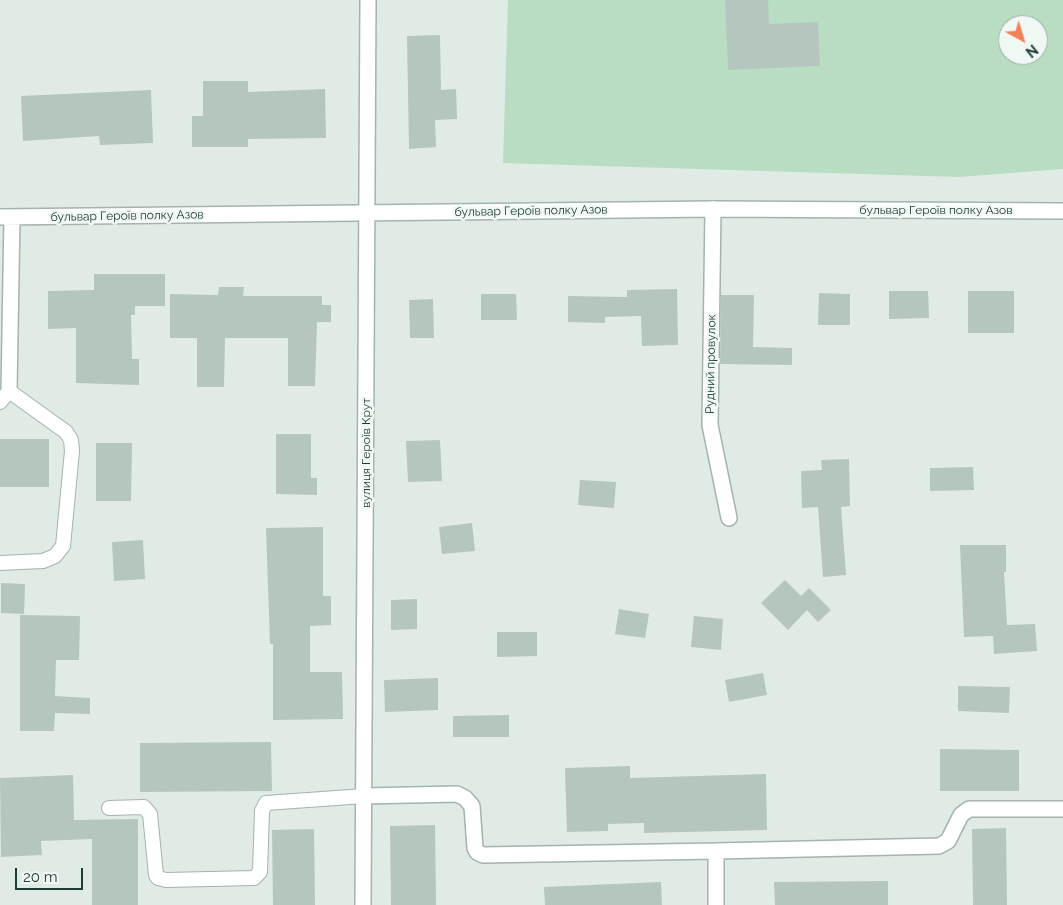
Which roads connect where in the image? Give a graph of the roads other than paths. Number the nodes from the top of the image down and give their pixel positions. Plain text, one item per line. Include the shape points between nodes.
1 (368, 0) edge
2 (713, 209) junction
3 (1063, 211) edge
4 (368, 212) junction
5 (6, 217) edge
6 (5, 396) edge
7 (729, 518) dead end
8 (0, 563) edge
9 (364, 796) junction
10 (109, 808) dead end
11 (1063, 809) edge
12 (716, 851) junction
13 (363, 905) edge
14 (716, 905) edge

1 - 4 street, вулиця Героїв Крут
2 - 3 street, бульвар Героїв полку Азов
2 - 4 street, бульвар Героїв полку Азов
2 - 7 street, Рудний провулок via 710,425
4 - 5 street, бульвар Героїв полку Азов
4 - 9 street, вулиця Героїв Крут
5 - 6 street
6 - 8 lane via 66,432 72,451 64,546 55,556 43,561
9 - 10 lane via 266,803 262,811 260,872 254,878 158,878 150,814 144,807
9 - 12 street via 457,794 472,806 475,848 483,855
9 - 13 street, вулиця Героїв Крут
11 - 12 street via 969,809 961,815 948,841 939,846
12 - 14 street

